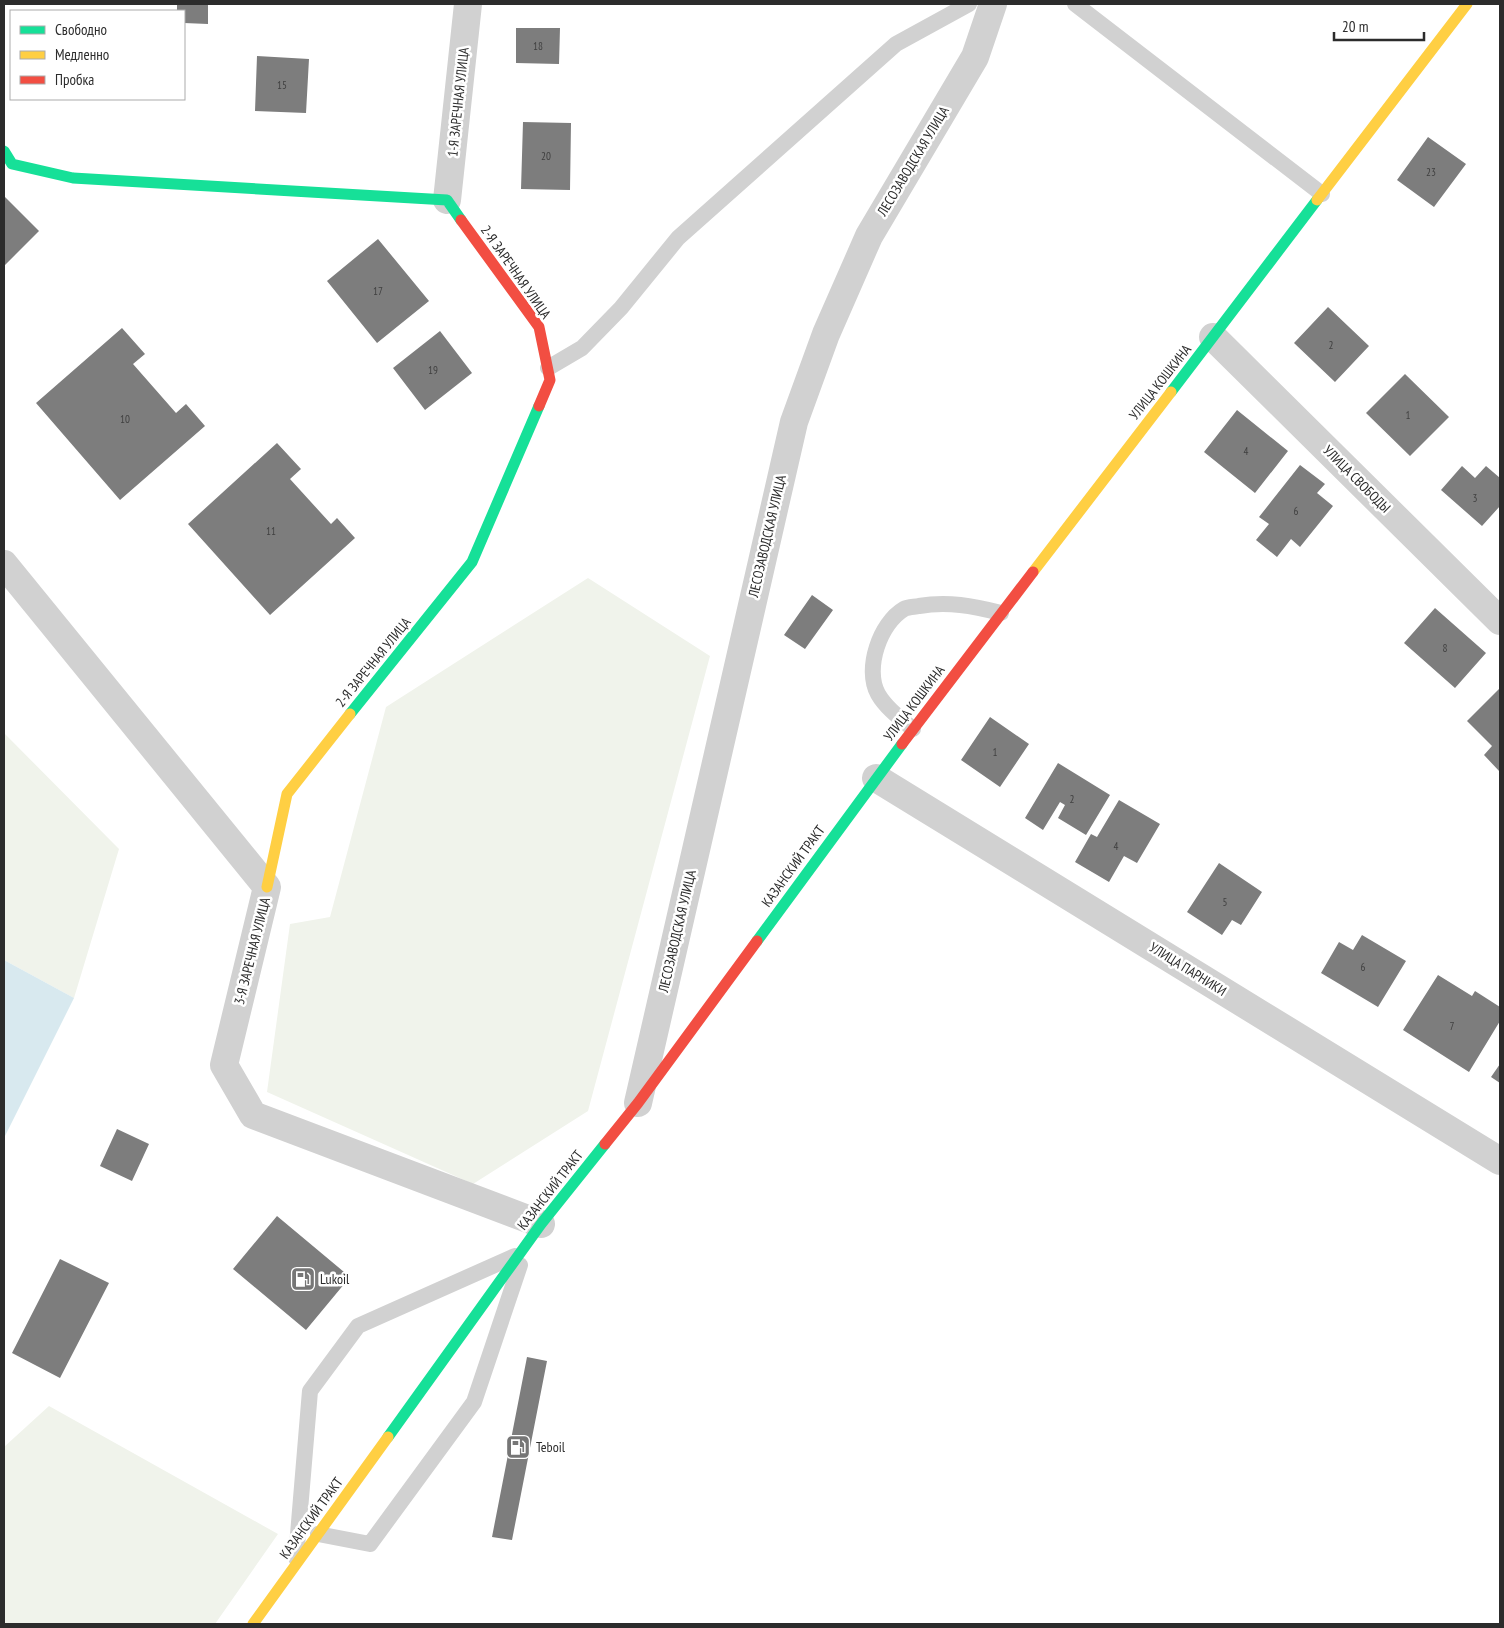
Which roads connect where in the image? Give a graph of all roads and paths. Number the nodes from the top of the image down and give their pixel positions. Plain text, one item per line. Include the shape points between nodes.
1 (468, 4) edge
2 (969, 4) edge
3 (993, 4) edge
4 (1075, 4) edge
5 (1467, 4) edge
6 (4, 151) edge
7 (1322, 194) junction
8 (447, 200) junction
9 (1213, 337) junction
10 (548, 368) junction
11 (4, 564) edge
12 (1002, 613) junction
13 (1500, 621) edge
14 (913, 729) junction
15 (876, 778) junction
16 (267, 887) junction
17 (638, 1103) junction
18 (1500, 1161) edge
19 (529, 1240) junction
20 (318, 1534) junction
21 (296, 1565) junction
22 (253, 1624) edge

1 - 8 street, 1-Я ЗАРЕЧНАЯ УЛИЦА
2 - 10 lane via 896,44 882,56 678,238 621,308 582,348
3 - 17 street, ЛЕСОЗАВОДСКАЯ УЛИЦА via 975,57 869,236 826,334 794,422
4 - 7 lane
5 - 7 main road, УЛИЦА КОШКИНА
6 - 8 main road via 12,164 73,178
7 - 9 main road, УЛИЦА КОШКИНА
8 - 10 main road, 2-Я ЗАРЕЧНАЯ УЛИЦА via 539,327
9 - 12 main road, УЛИЦА КОШКИНА
9 - 13 street, УЛИЦА СВОБОДЫ
10 - 16 main road, 2-Я ЗАРЕЧНАЯ УЛИЦА via 550,380 472,562 287,794
11 - 16 street, 3-Я ЗАРЕЧНАЯ УЛИЦА
12 - 14 main road, УЛИЦА КОШКИНА
12 - 14 lane via 971,605 937,603 904,609 883,629 872,663 877,693
14 - 15 main road, УЛИЦА КОШКИНА
15 - 17 main road, КАЗАНСКИЙ ТРАКТ
15 - 18 street, УЛИЦА ПАРНИКИ
16 - 19 street, 3-Я ЗАРЕЧНАЯ УЛИЦА via 224,1065 253,1115
17 - 19 main road, КАЗАНСКИЙ ТРАКТ
19 - 20 main road, КАЗАНСКИЙ ТРАКТ
19 - 20 lane via 474,1402 370,1544
19 - 21 lane via 358,1326 310,1391
20 - 21 main road, КАЗАНСКИЙ ТРАКТ
21 - 22 main road, КАЗАНСКИЙ ТРАКТ

